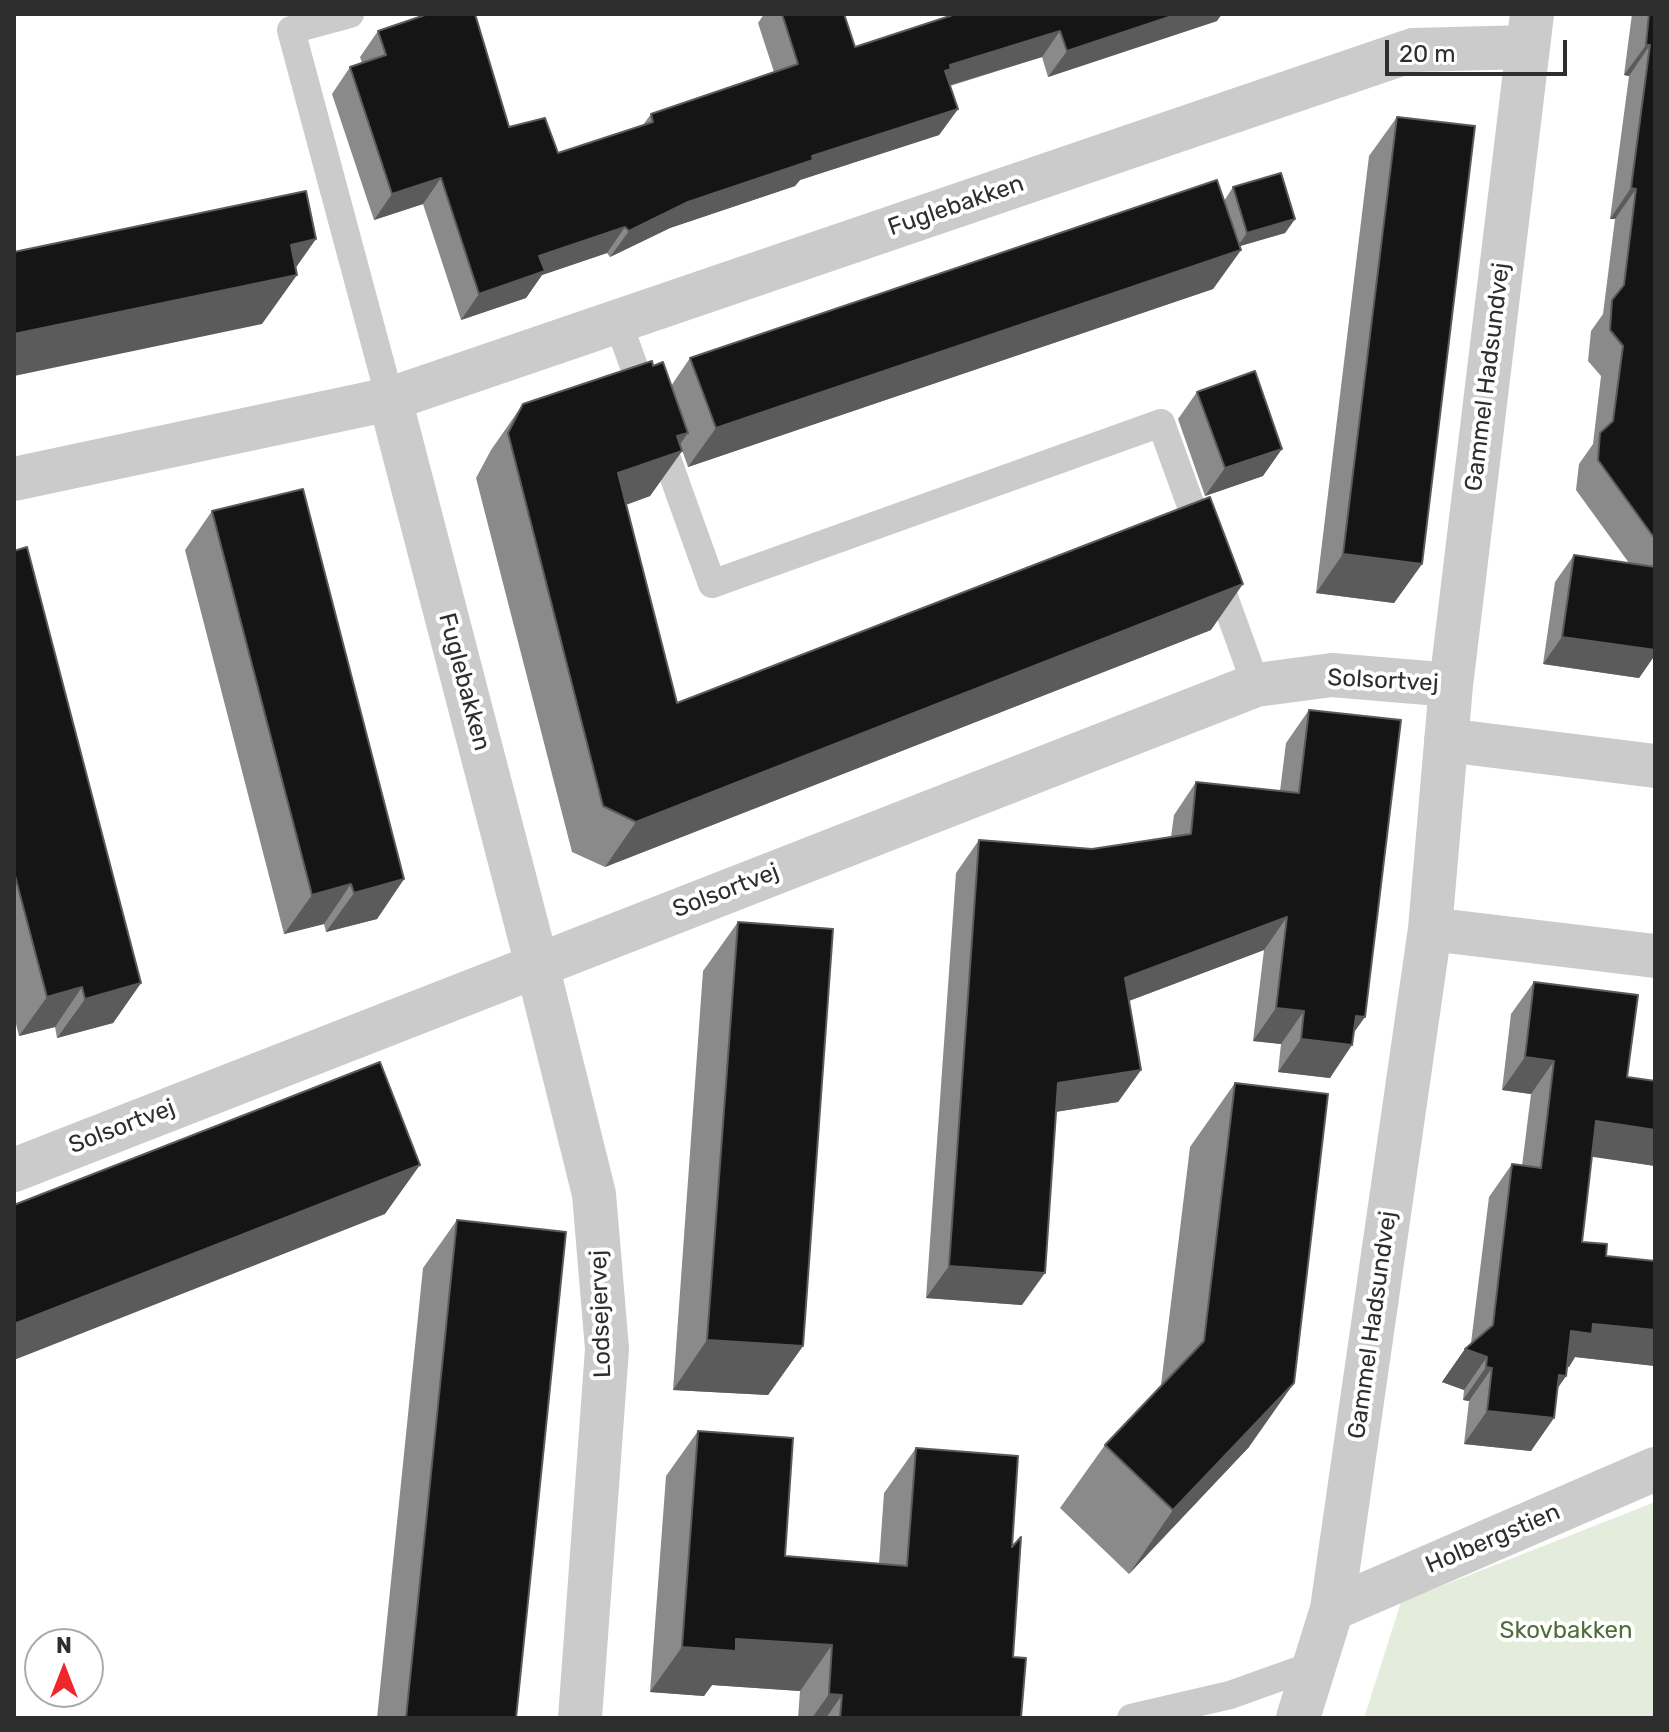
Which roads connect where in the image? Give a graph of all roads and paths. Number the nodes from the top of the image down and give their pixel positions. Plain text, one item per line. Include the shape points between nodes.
1 (350, 14) edge
2 (1530, 30) edge
3 (618, 322) junction
4 (390, 399) junction
5 (14, 479) edge
6 (1256, 685) junction
7 (1451, 685) junction
8 (1446, 740) junction
9 (1655, 766) edge
10 (1430, 929) junction
11 (1655, 956) edge
12 (537, 965) junction
13 (14, 1170) edge
14 (1655, 1469) edge
15 (1332, 1609) junction
16 (1314, 1665) junction
17 (580, 1718) edge
18 (1131, 1718) edge
19 (1298, 1718) edge

1 - 4 lane via 291,30
2 - 3 street, Fuglebakken via 1413,50
2 - 7 street, Gammel Hadsundvej
3 - 4 street, Fuglebakken
3 - 6 lane via 712,584 1161,423
4 - 5 street, Fuglebakken
4 - 12 street, Fuglebakken
6 - 7 street, Solsortvej via 1332,675
6 - 12 street, Solsortvej
7 - 8 street, Gammel Hadsundvej
8 - 9 street
8 - 10 street, Gammel Hadsundvej
10 - 11 street
10 - 15 street, Gammel Hadsundvej
12 - 13 street, Solsortvej
12 - 17 street, Lodsejervej via 594,1194 607,1349
14 - 15 street, Holbergstien
15 - 16 street, Gammel Hadsundvej
16 - 18 lane via 1230,1695
16 - 19 street, Gammel Hadsundvej

